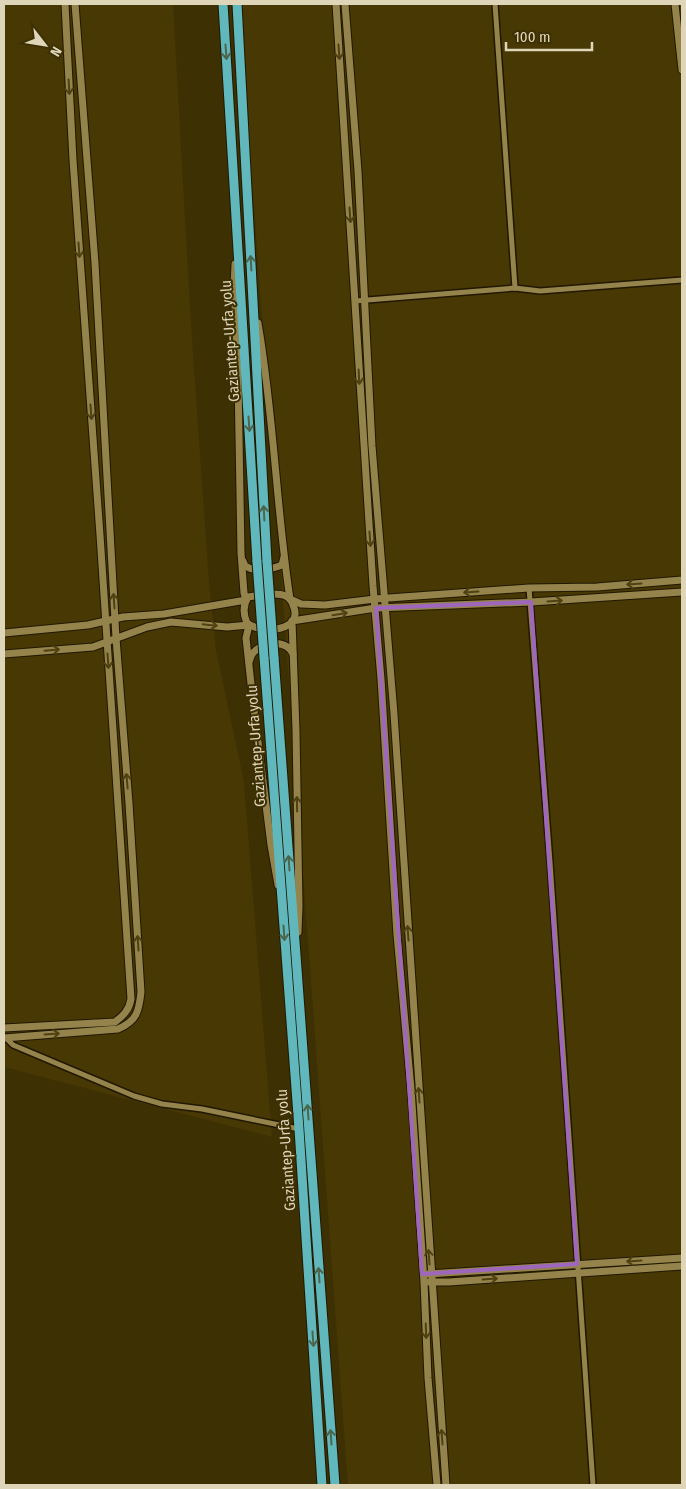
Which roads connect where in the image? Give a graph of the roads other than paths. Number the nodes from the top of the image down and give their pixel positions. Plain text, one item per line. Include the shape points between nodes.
1 (65, 4) edge
2 (76, 4) edge
3 (223, 4) edge
4 (237, 4) edge
5 (336, 4) edge
6 (346, 4) edge
7 (495, 4) edge
8 (675, 4) edge
9 (682, 70) edge
10 (237, 225) junction
11 (682, 280) edge
12 (515, 288) junction
13 (253, 298) junction
14 (364, 300) junction
15 (355, 301) junction
16 (241, 553) junction
17 (284, 557) junction
18 (262, 562) junction
19 (682, 580) edge
20 (528, 588) junction
21 (682, 592) edge
22 (290, 599) junction
23 (375, 599) junction
24 (385, 599) junction
25 (246, 600) junction
26 (530, 602) junction
27 (376, 608) junction
28 (386, 608) junction
29 (116, 619) junction
30 (106, 621) junction
31 (292, 621) junction
32 (249, 625) junction
33 (4, 632) edge
34 (116, 638) junction
35 (107, 642) junction
36 (4, 654) edge
37 (294, 657) junction
38 (249, 663) junction
39 (282, 901) junction
40 (296, 957) junction
41 (4, 1028) edge
42 (5, 1038) edge
43 (299, 1129) junction
44 (682, 1258) edge
45 (577, 1264) junction
46 (682, 1266) edge
47 (578, 1273) junction
48 (429, 1279) junction
49 (322, 1485) edge
50 (335, 1485) edge
51 (437, 1485) edge
52 (446, 1485) edge
53 (593, 1485) edge

1 -> 30 street via 74,180
29 -> 2 street
3 -> 10 highway, Gaziantep-Urfa yolu
13 -> 4 highway, Gaziantep-Urfa yolu
5 -> 15 street
6 - 14 street
7 - 12 street
8 - 9 street
10 - 16 street via 234,285
10 -> 18 highway, Gaziantep-Urfa yolu
11 - 12 street via 540,291
12 - 14 street
13 - 17 street via 270,402
18 -> 13 highway, Gaziantep-Urfa yolu
14 - 15 street
14 - 24 street
15 -> 23 street
16 - 17 street via 245,566 260,571 282,564
16 - 25 street
17 - 22 street
18 - 39 highway, Gaziantep-Urfa yolu, bridge via 264,657
40 -> 18 highway, Gaziantep-Urfa yolu, bridge via 274,657
19 -> 20 street via 597,587
20 -> 24 street
20 - 26 street
26 -> 21 street
22 - 23 street via 301,604 325,605
22 - 25 street via 280,594 266,594
22 - 31 street via 295,608
23 - 24 street
23 - 27 street
24 - 28 street
25 - 29 street
25 - 32 street via 245,619
26 - 28 street
26 - 45 street
27 - 28 street
31 -> 27 street
27 - 48 street via 422,1274
48 -> 28 street
29 - 30 street
29 - 34 street
30 - 33 street
30 - 35 street
31 - 32 street via 280,628 267,630
31 - 37 street
34 -> 32 street via 171,622 227,627
32 - 38 street via 246,638
34 - 35 street
42 -> 34 street via 118,1029 133,1020 139,1006 141,992
36 -> 35 street via 93,647
35 -> 41 street via 129,1007 116,1022
37 - 38 street via 284,645 271,644 255,650
40 -> 37 street via 299,906
38 - 39 street via 275,875
39 -> 43 highway, Gaziantep-Urfa yolu
50 -> 40 highway, Gaziantep-Urfa yolu
42 - 43 street via 13,1046 134,1096
43 -> 49 highway, Gaziantep-Urfa yolu
44 -> 45 street
45 - 47 street
45 - 48 street
46 - 47 street
48 -> 47 street via 448,1282
47 - 53 street
48 -> 51 street via 428,1378
52 -> 48 street

